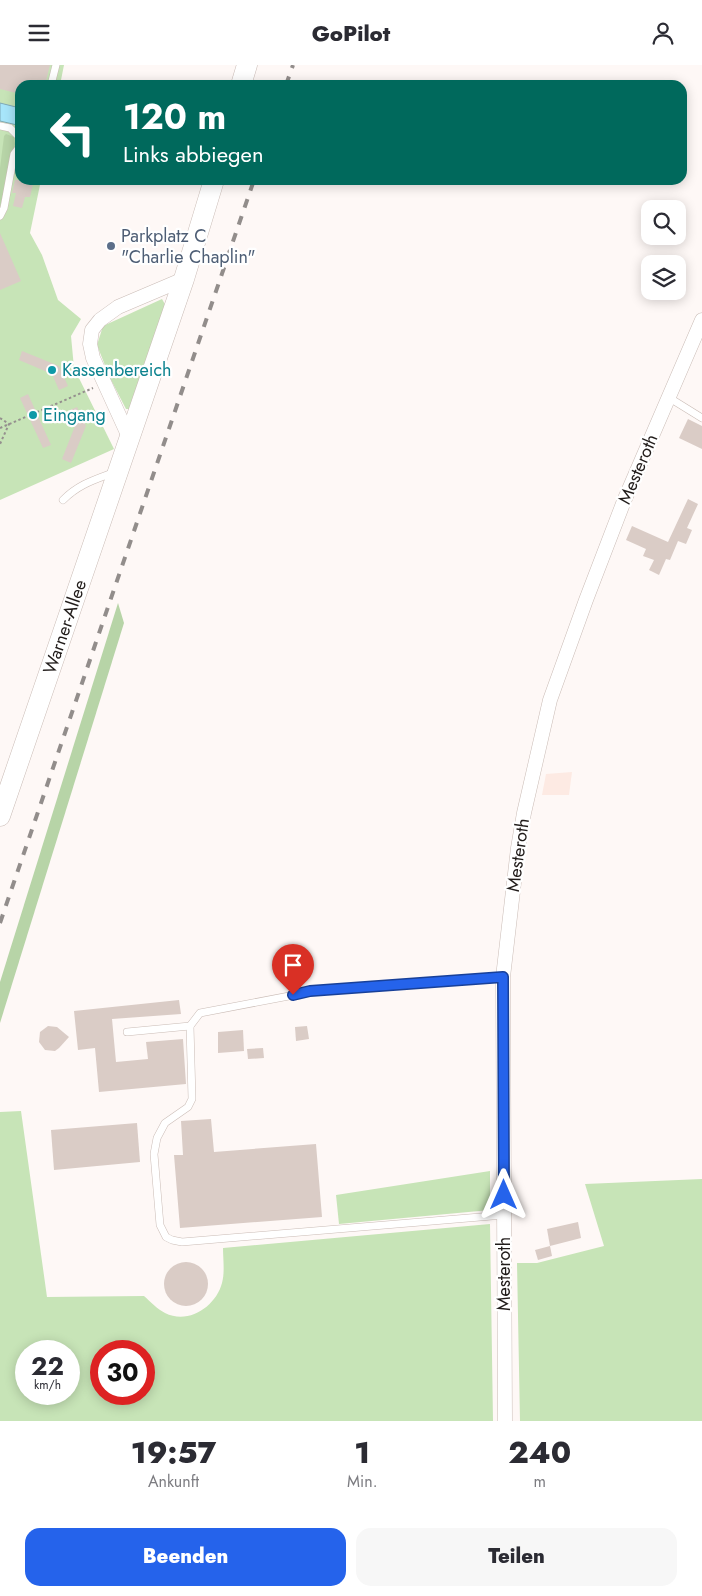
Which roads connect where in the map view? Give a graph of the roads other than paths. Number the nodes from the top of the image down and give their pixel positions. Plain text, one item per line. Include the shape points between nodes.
1 (56, 65) edge
2 (247, 65) edge
3 (52, 80) edge
4 (242, 80) edge
5 (0, 126) edge
6 (15, 133) edge
7 (15, 153) edge
8 (212, 185) edge
9 (0, 215) edge
10 (184, 279) junction
11 (702, 320) edge
12 (668, 397) junction
13 (702, 418) edge
14 (129, 437) junction
15 (118, 471) junction
16 (63, 500) dead end
17 (0, 816) edge
18 (503, 977) junction
19 (190, 1026) junction
20 (127, 1032) dead end
21 (504, 1215) junction
22 (505, 1421) edge

1 - 3 lane
2 - 4 street
5 - 6 lane
7 - 9 lane
8 - 10 street, Warner-Allee
10 - 14 street, Warner-Allee
10 - 14 street via 118,307 92,330 93,358
11 - 12 street, Mesteroth
12 - 13 lane
12 - 18 street, Mesteroth via 624,501 550,700 518,848
14 - 15 street, Warner-Allee
15 - 16 lane via 87,482
15 - 17 street, Warner-Allee
18 - 19 lane via 310,991 200,1013
18 - 21 street, Mesteroth
19 - 20 lane
19 - 21 lane via 192,1099 188,1107 165,1123 157,1138 154,1154 160,1225 166,1237 182,1242
21 - 22 street, Mesteroth

